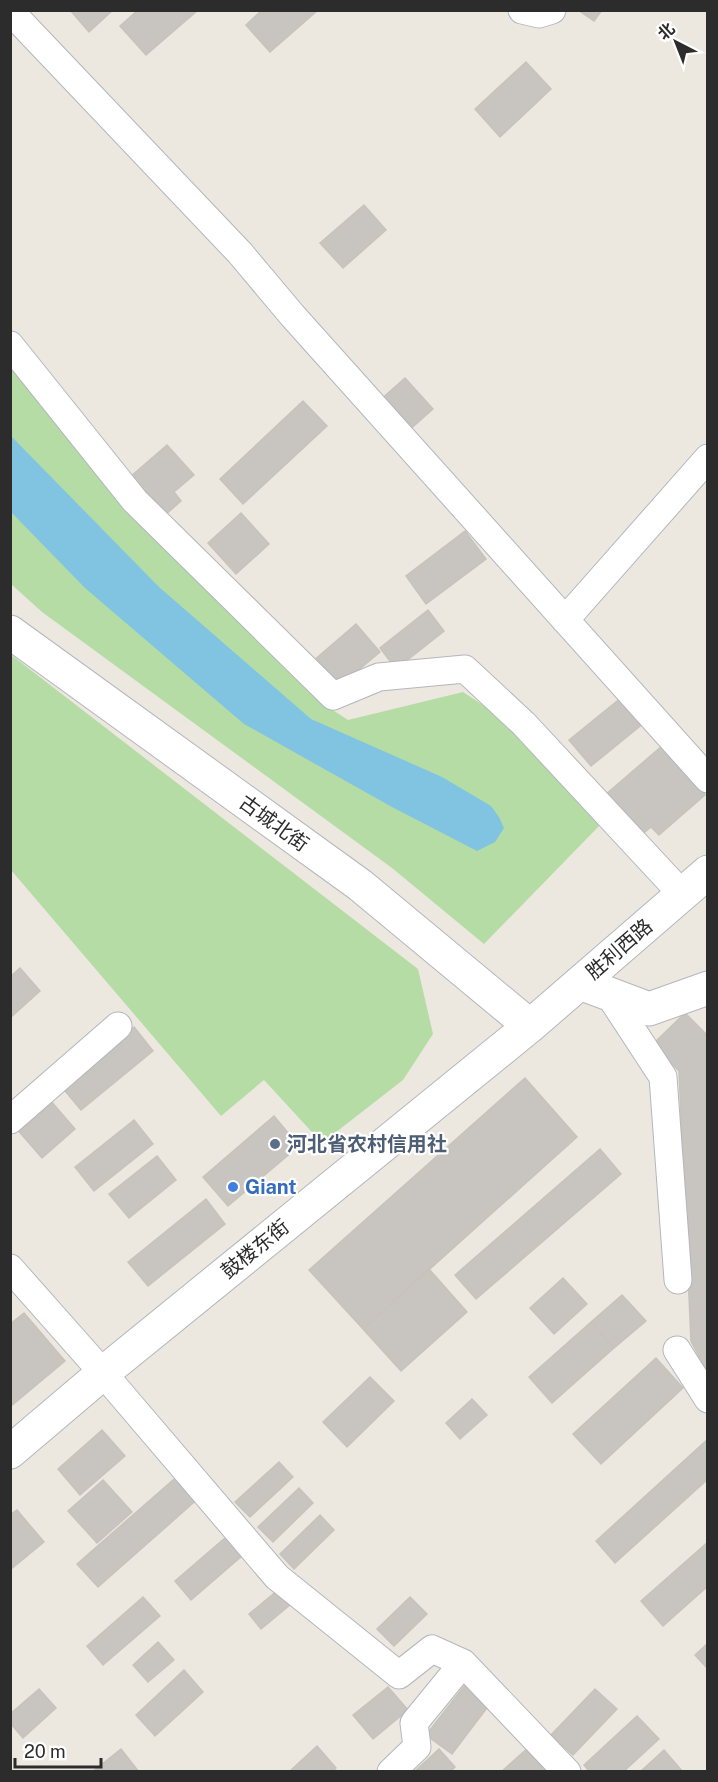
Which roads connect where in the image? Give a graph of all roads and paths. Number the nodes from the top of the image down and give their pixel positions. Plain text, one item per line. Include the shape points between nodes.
1 (522, 10) edge
2 (552, 10) edge
3 (10, 11) edge
4 (10, 345) edge
5 (708, 458) edge
6 (565, 620) junction
7 (10, 632) edge
8 (708, 779) edge
9 (699, 882) edge
10 (594, 988) junction
11 (708, 988) edge
12 (118, 1026) dead end
13 (530, 1026) junction
14 (10, 1120) edge
15 (10, 1268) edge
16 (678, 1280) dead end
17 (677, 1350) dead end
18 (103, 1372) junction
19 (708, 1400) edge
20 (10, 1452) edge
21 (463, 1663) junction
22 (391, 1772) edge
23 (567, 1772) edge

1 - 2 street via 539,14
3 - 6 street via 240,253
4 - 9 street via 135,501 333,696 379,677 465,669
5 - 6 street
6 - 8 street
7 - 13 main road, 古城北街 via 360,885
9 - 10 main road, 胜利西路
10 - 11 main road via 649,1009
10 - 13 main road, 胜利西路
10 - 16 street via 663,1077
12 - 14 street
13 - 18 main road, 鼓楼东街
15 - 18 street
17 - 19 street
18 - 20 main road, 鼓楼东街
18 - 21 street via 278,1577 381,1661 399,1675 432,1649
21 - 22 street via 414,1723 417,1747
21 - 23 street

